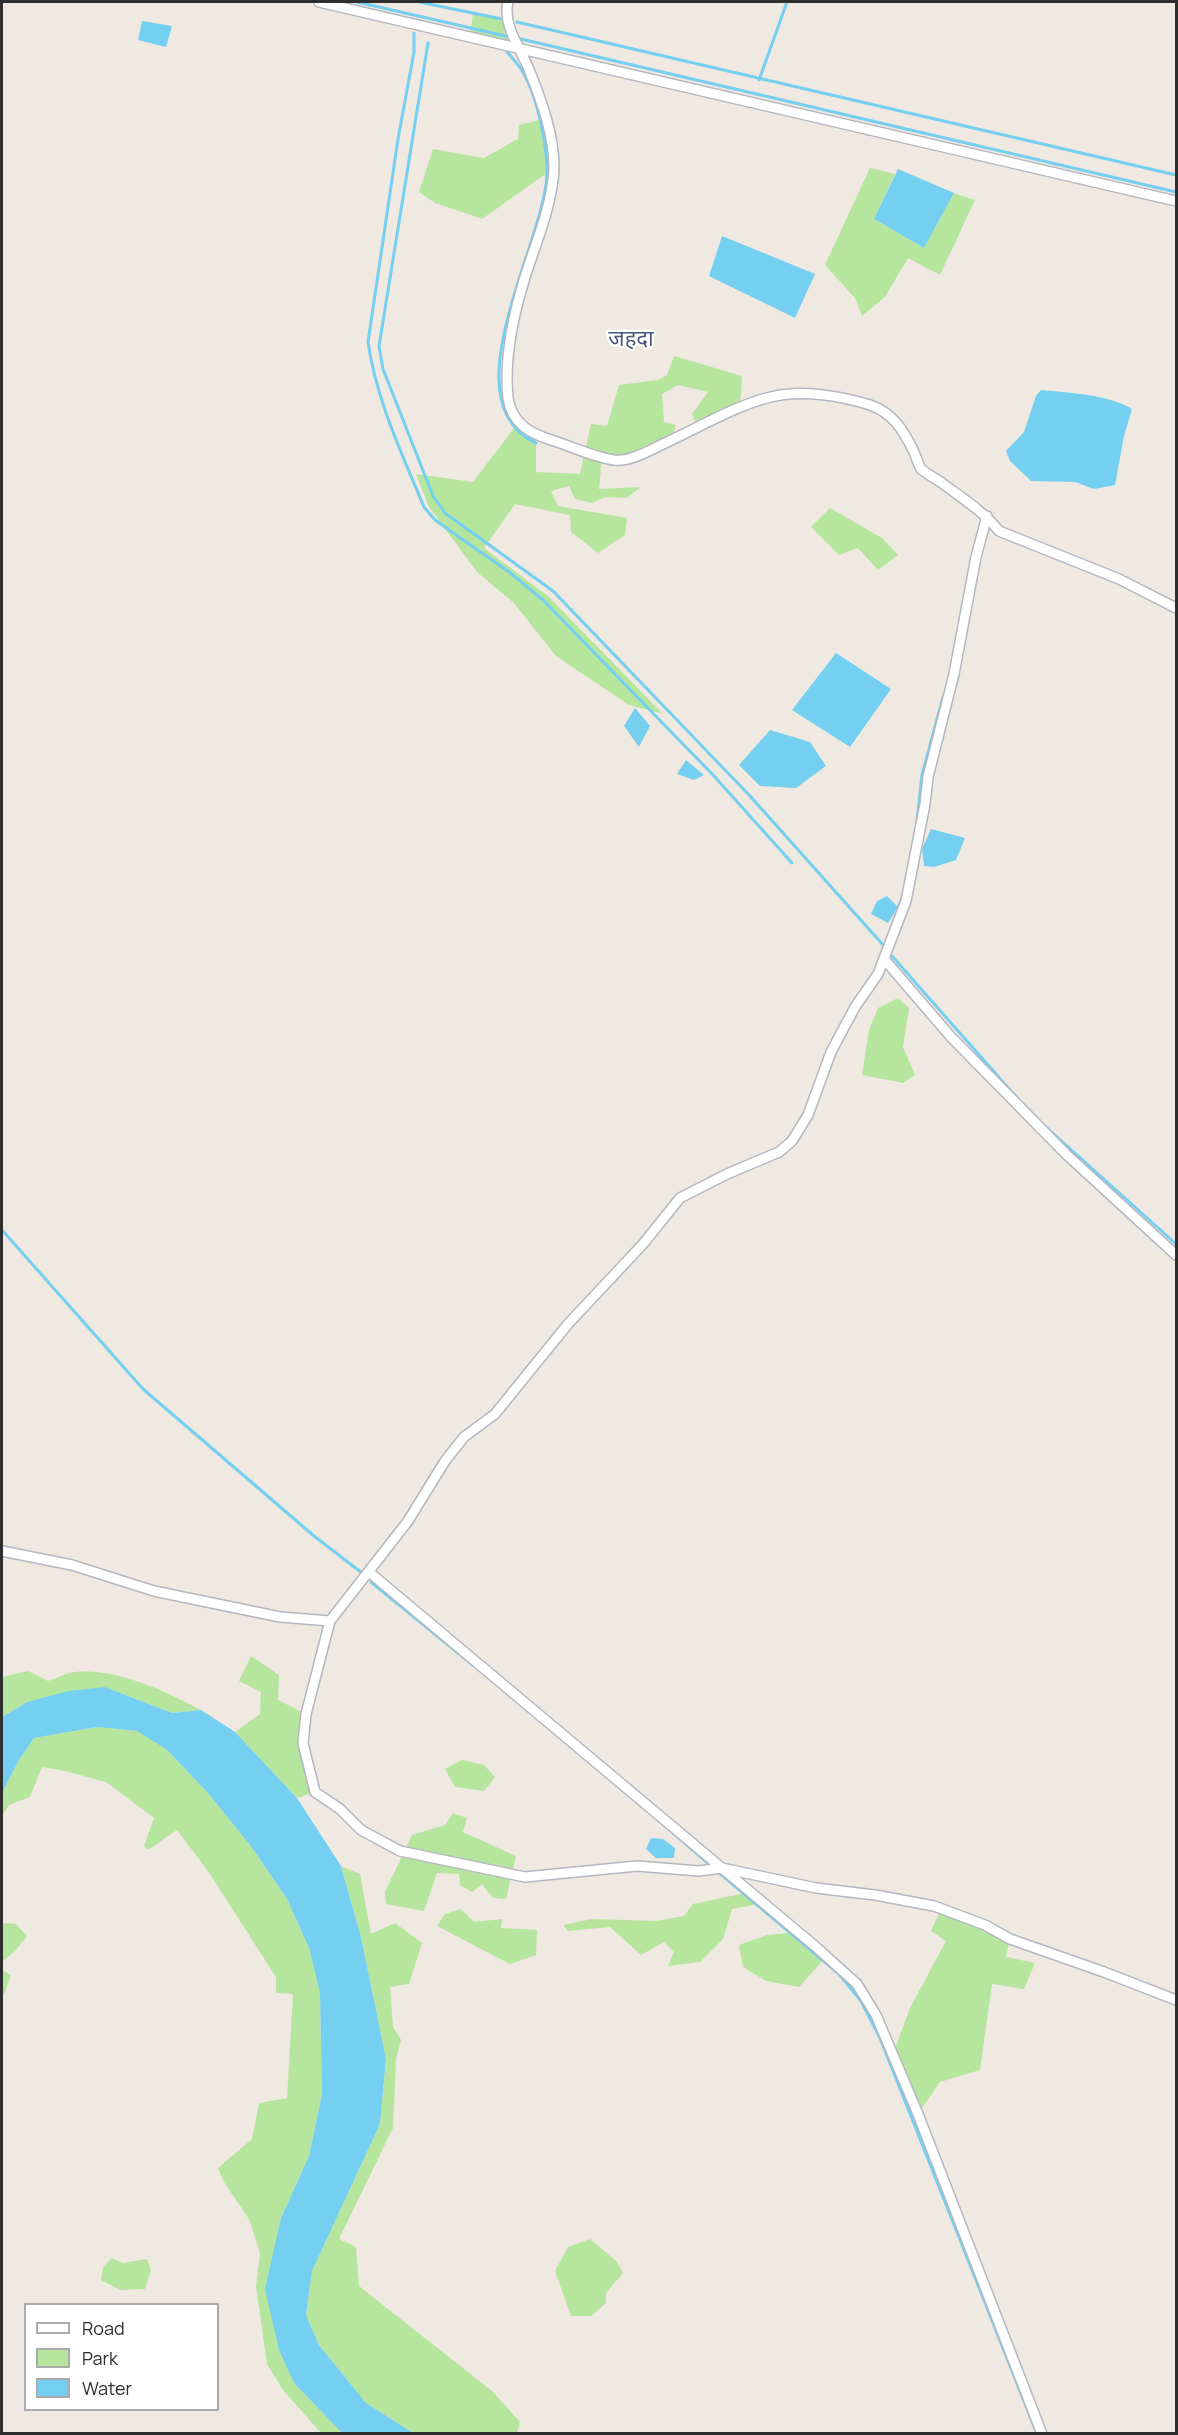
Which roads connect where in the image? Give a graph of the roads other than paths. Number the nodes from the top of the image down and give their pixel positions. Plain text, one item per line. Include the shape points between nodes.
1 (320, 2) edge
2 (508, 2) edge
3 (517, 46) junction
4 (1176, 201) edge
5 (987, 516) junction
6 (1176, 608) edge
7 (884, 959) junction
8 (1176, 1255) edge
9 (2, 1551) edge
10 (369, 1572) junction
11 (330, 1621) junction
12 (722, 1868) junction
13 (1176, 2001) edge
14 (1042, 2433) edge

1 - 3 street
2 - 3 street via 506,9
3 - 4 street
3 - 5 street via 530,69 547,118 554,168 543,223 510,335 508,398 518,423 536,435 615,460 637,456 771,397 794,393 834,398 889,414 900,425 921,468
5 - 6 street via 999,531 1119,579
5 - 7 street via 928,777 906,901
7 - 8 street via 951,1037 1067,1155
7 - 10 street via 831,1052 808,1115 792,1141 779,1152 680,1198 568,1324 495,1414 464,1437
9 - 11 street via 72,1565 154,1591 280,1617
10 - 11 street
10 - 12 street
11 - 12 street via 306,1714 303,1743 315,1792 361,1830 400,1851 525,1877 637,1866
12 - 13 street via 816,1888 933,1906
12 - 14 street via 857,1984 876,2015

